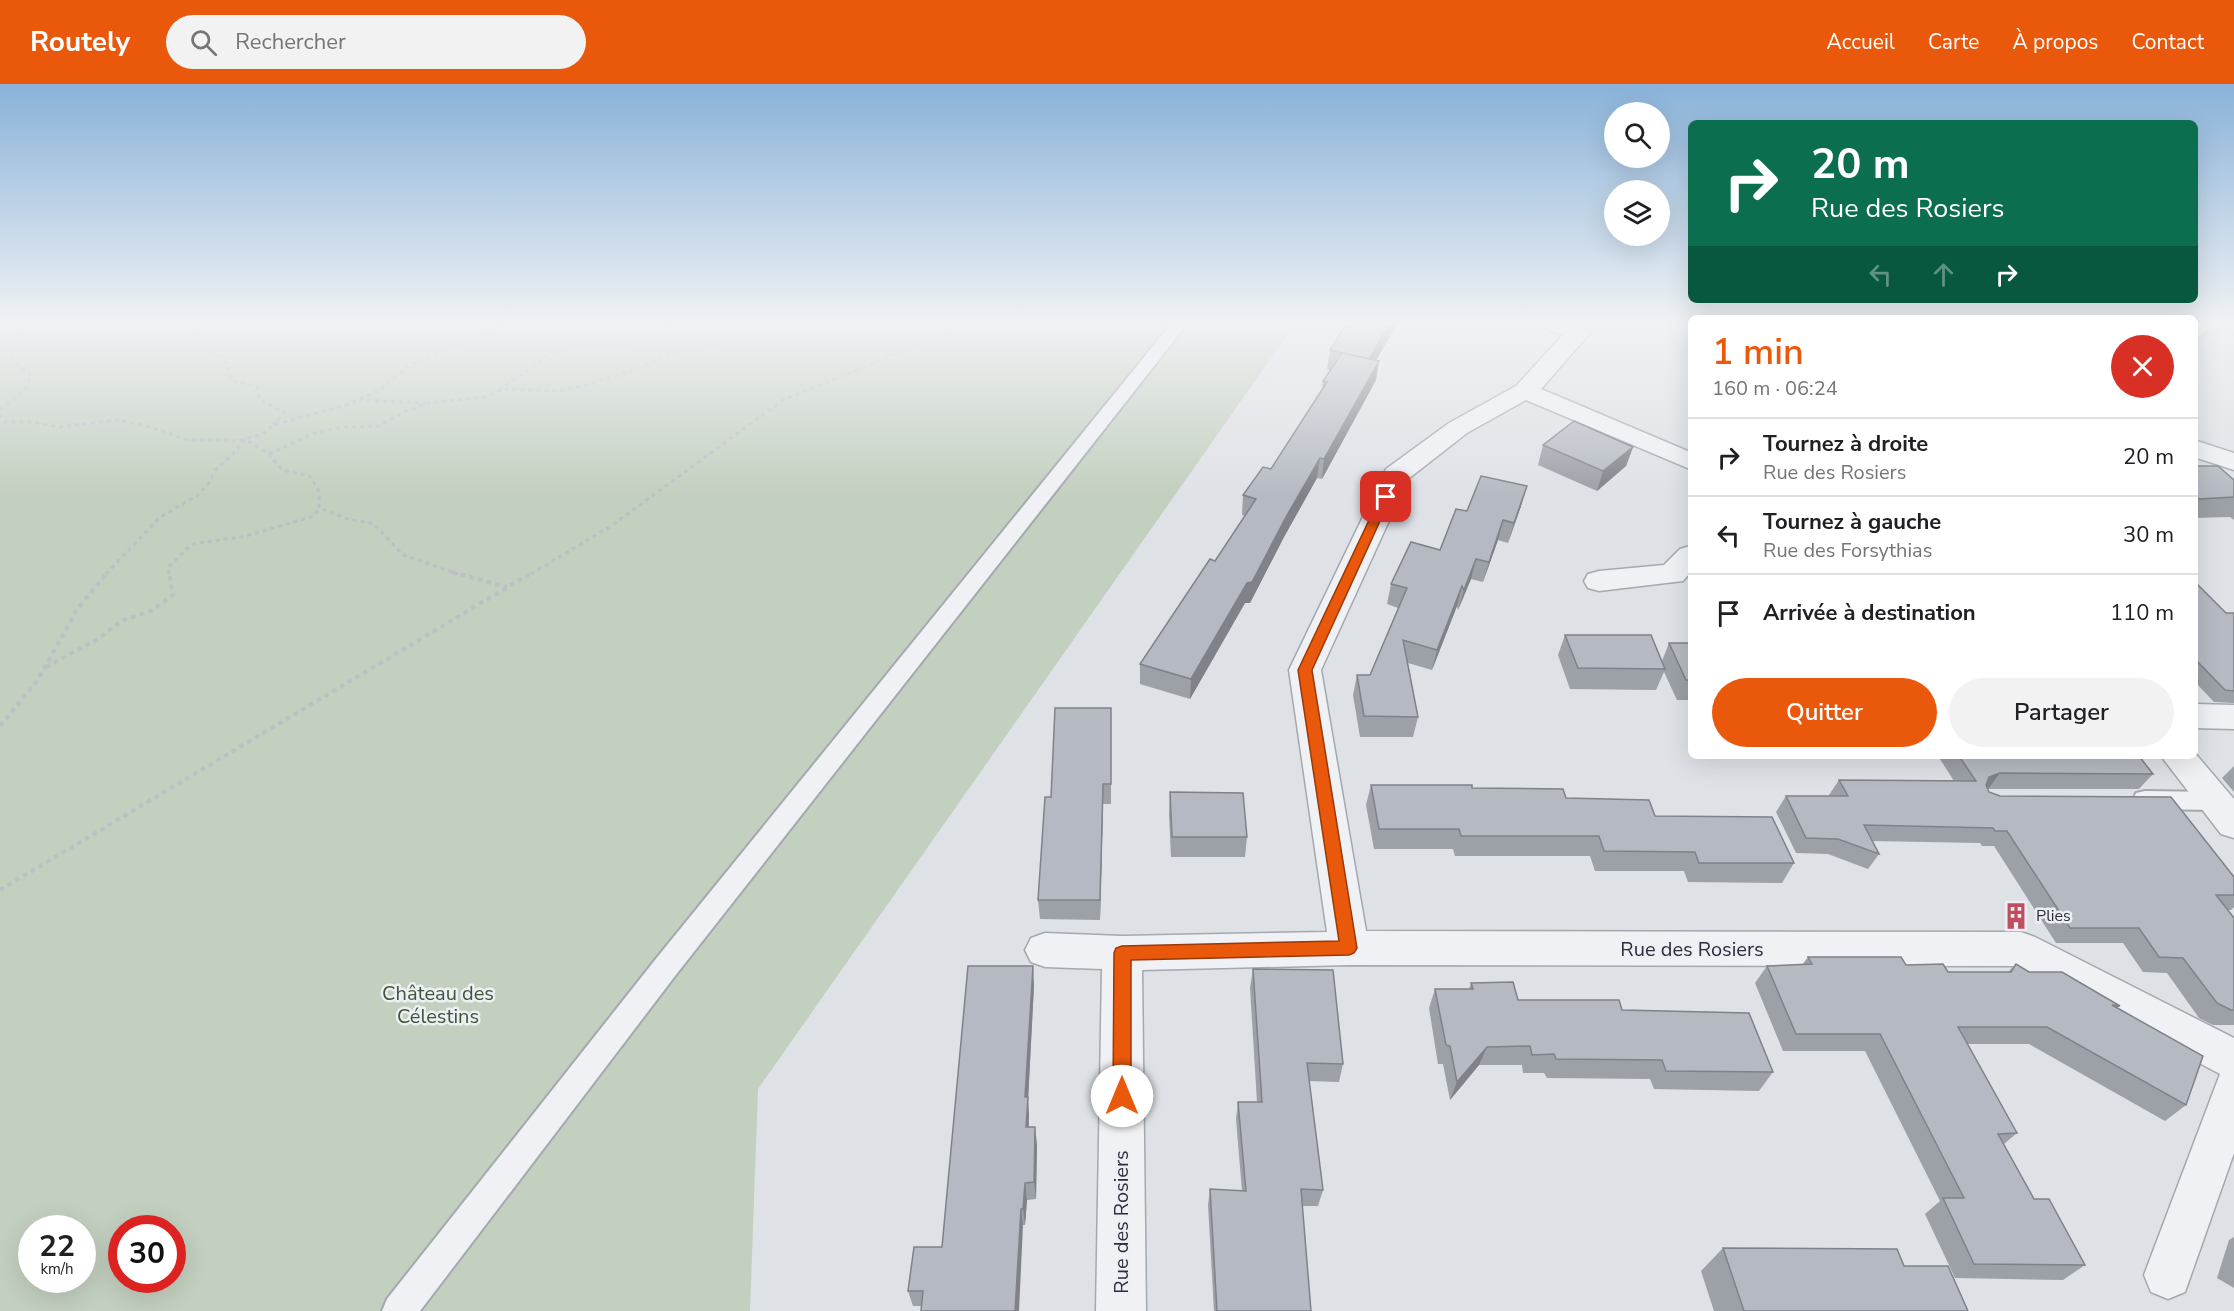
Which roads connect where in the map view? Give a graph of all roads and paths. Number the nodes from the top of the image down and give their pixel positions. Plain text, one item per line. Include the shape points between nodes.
1 (29, 381) edge
2 (233, 381) edge
3 (390, 381) edge
4 (508, 381) edge
5 (598, 381) edge
6 (827, 381) edge
7 (1134, 381) edge
8 (1532, 381) edge
9 (498, 391) junction
10 (1525, 391) junction
11 (358, 400) junction
12 (428, 403) junction
13 (0, 412) edge
14 (5, 422) junction
15 (0, 423) edge
16 (273, 425) junction
17 (245, 439) junction
18 (2198, 449) edge
19 (269, 454) junction
20 (1688, 460) edge
21 (2234, 462) edge
22 (319, 508) junction
23 (1688, 557) edge
24 (1599, 581) dead end
25 (508, 587) junction
26 (45, 668) junction
27 (2198, 716) edge
28 (2234, 717) edge
29 (0, 726) edge
30 (2180, 759) edge
31 (2119, 800) edge
32 (2224, 812) edge
33 (0, 890) edge
34 (1349, 948) junction
35 (1045, 950) dead end
36 (1122, 953) junction
37 (2234, 1060) edge
38 (2234, 1089) edge
39 (2168, 1275) dead end
40 (399, 1311) edge
41 (1121, 1311) edge

1 - 13 path via 28,387
2 - 16 path via 257,386 260,400 284,412
3 - 11 path
4 - 9 path
5 - 9 path via 559,391
6 - 25 path via 783,399 611,526
7 - 40 lane via 664,968
8 - 10 street
9 - 12 path via 485,397
10 - 20 street
10 - 34 street via 1458,428 1396,475 1305,670
11 - 12 path
11 - 16 path
12 - 19 path via 379,426 315,433
13 - 14 path
14 - 15 path
14 - 17 path via 58,427 118,420 188,440
16 - 17 path via 262,434
17 - 19 path
17 - 26 path via 198,495 159,518 106,574 78,608
18 - 21 street
19 - 22 path via 282,471 310,476 319,491
22 - 25 path via 374,524 403,555 470,579
22 - 26 path via 314,516 243,537 190,546 168,567 173,595 151,611 121,621 98,639
23 - 24 street via 1673,574
25 - 33 path
26 - 29 path
27 - 28 street
30 - 32 street
31 - 32 lane
34 - 36 street, Rue des Rosiers
34 - 37 street, Rue des Rosiers via 2021,949
35 - 36 street, Rue des Rosiers
36 - 41 street, Rue des Rosiers
38 - 39 street

